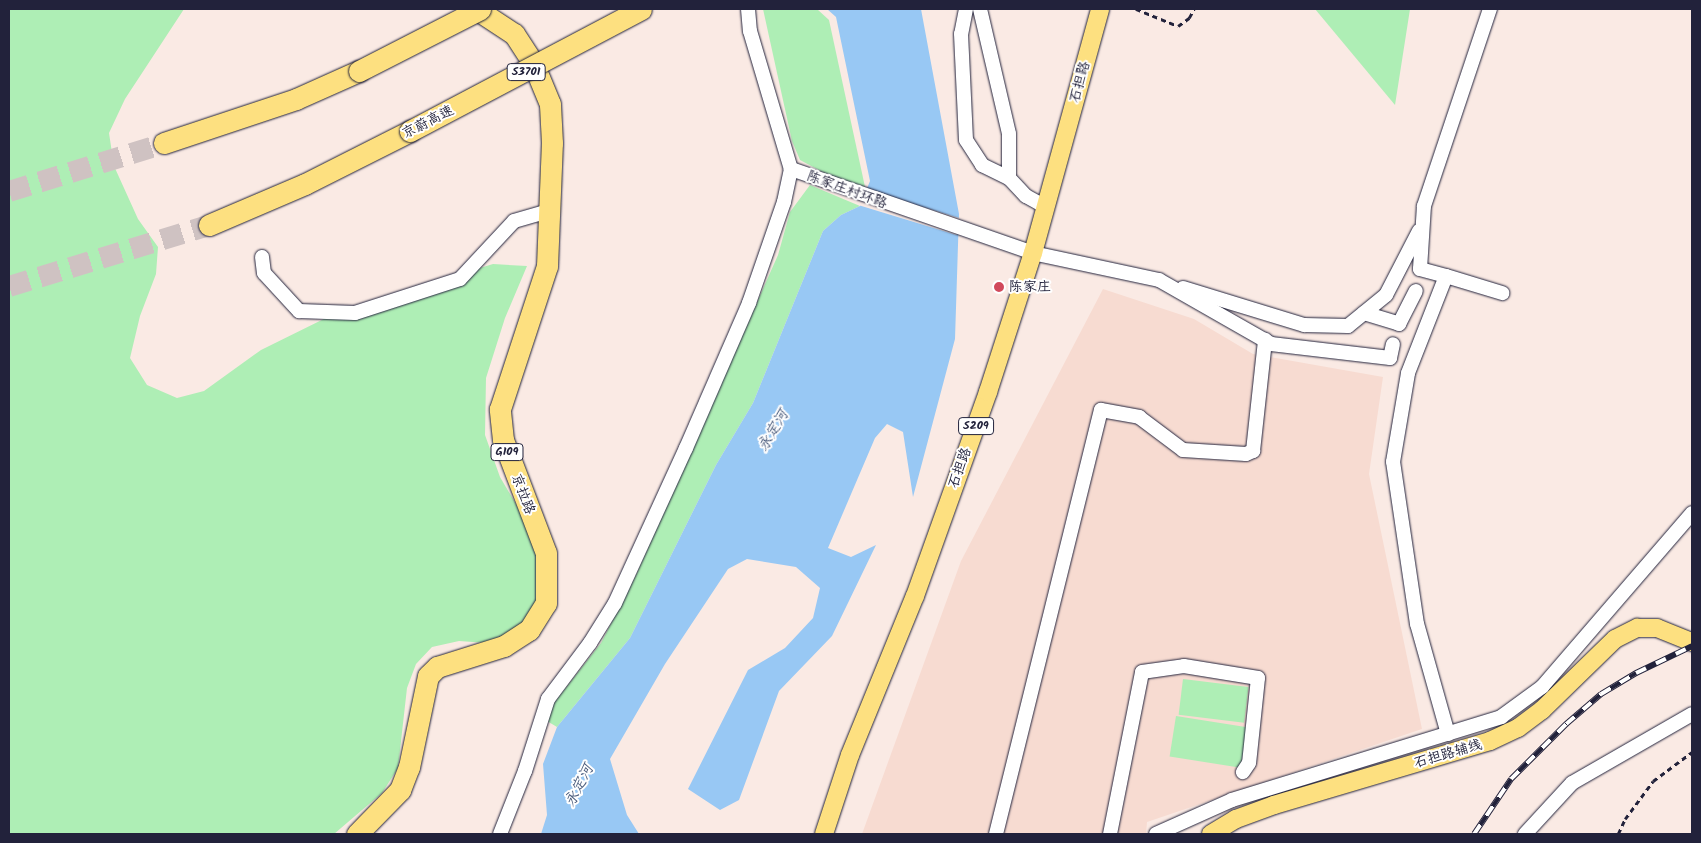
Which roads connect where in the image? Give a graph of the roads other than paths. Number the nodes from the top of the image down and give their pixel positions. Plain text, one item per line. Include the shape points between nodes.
1 (478, 9) edge
2 (640, 9) edge
3 (748, 9) edge
4 (966, 9) edge
5 (980, 9) edge
6 (1100, 9) edge
7 (1490, 9) edge
8 (164, 143) tunnel mouth
9 (791, 169) junction
10 (1009, 178) junction
11 (1046, 207) junction
12 (549, 211) junction
13 (209, 225) tunnel mouth
14 (1421, 226) junction
15 (1033, 253) junction
16 (262, 257) dead end
17 (1446, 276) junction
18 (1159, 280) junction
19 (1416, 291) dead end
20 (1502, 293) dead end
21 (1364, 313) junction
22 (1265, 340) junction
23 (1393, 344) dead end
24 (1692, 512) edge
25 (1692, 642) edge
26 (1692, 714) edge
27 (1448, 734) junction
28 (1243, 772) dead end
29 (357, 834) edge
30 (500, 834) edge
31 (824, 834) edge
32 (996, 834) edge
33 (1110, 834) edge
34 (1156, 834) edge
35 (1211, 834) edge
36 (1526, 834) edge

1 - 8 highway, bridge via 360,71 286,103
1 - 12 highway, 京拉路 / G109 via 514,34 534,63 550,104
2 - 13 highway, 京蔚高速 / S3701, bridge via 410,132 305,184
3 - 9 street, 陈家庄村环路 via 750,31
4 - 10 street via 961,34 966,140 982,165
5 - 10 street via 1002,93 1009,134
6 - 11 main road, 石担路 / S209
7 - 14 street via 1424,206
9 - 15 street, 陈家庄村环路
9 - 30 street via 784,202 749,303 686,448 615,603 548,699
10 - 11 street via 1026,196
11 - 15 main road, 石担路 / S209
12 - 16 street via 514,220 460,279 355,313 299,311 264,273
12 - 29 highway, 京拉路 / G109 via 547,266 500,409 503,440 546,553 546,603 529,630 504,646 437,667 428,676 409,767 400,790
14 - 17 street via 1420,269
14 - 21 street via 1386,294
15 - 18 street, 陈家庄村环路
15 - 31 main road, 石担路 / S209 via 988,392 915,596 850,756
17 - 20 street
17 - 27 street via 1408,373 1393,462 1417,624
18 - 21 street via 1304,325 1348,326
18 - 22 street
19 - 21 street via 1399,324
22 - 23 street via 1271,344 1390,358
22 - 32 street via 1253,451 1246,454 1184,450 1139,416 1101,410
24 - 27 street via 1542,688 1501,717
25 - 35 main road, 石担路辅线 via 1657,628 1637,628 1615,639 1542,710 1518,728 1490,741 1274,805 1236,819
26 - 36 street via 1572,783
27 - 34 street via 1232,800
28 - 33 street via 1249,763 1258,678 1184,666 1142,672

